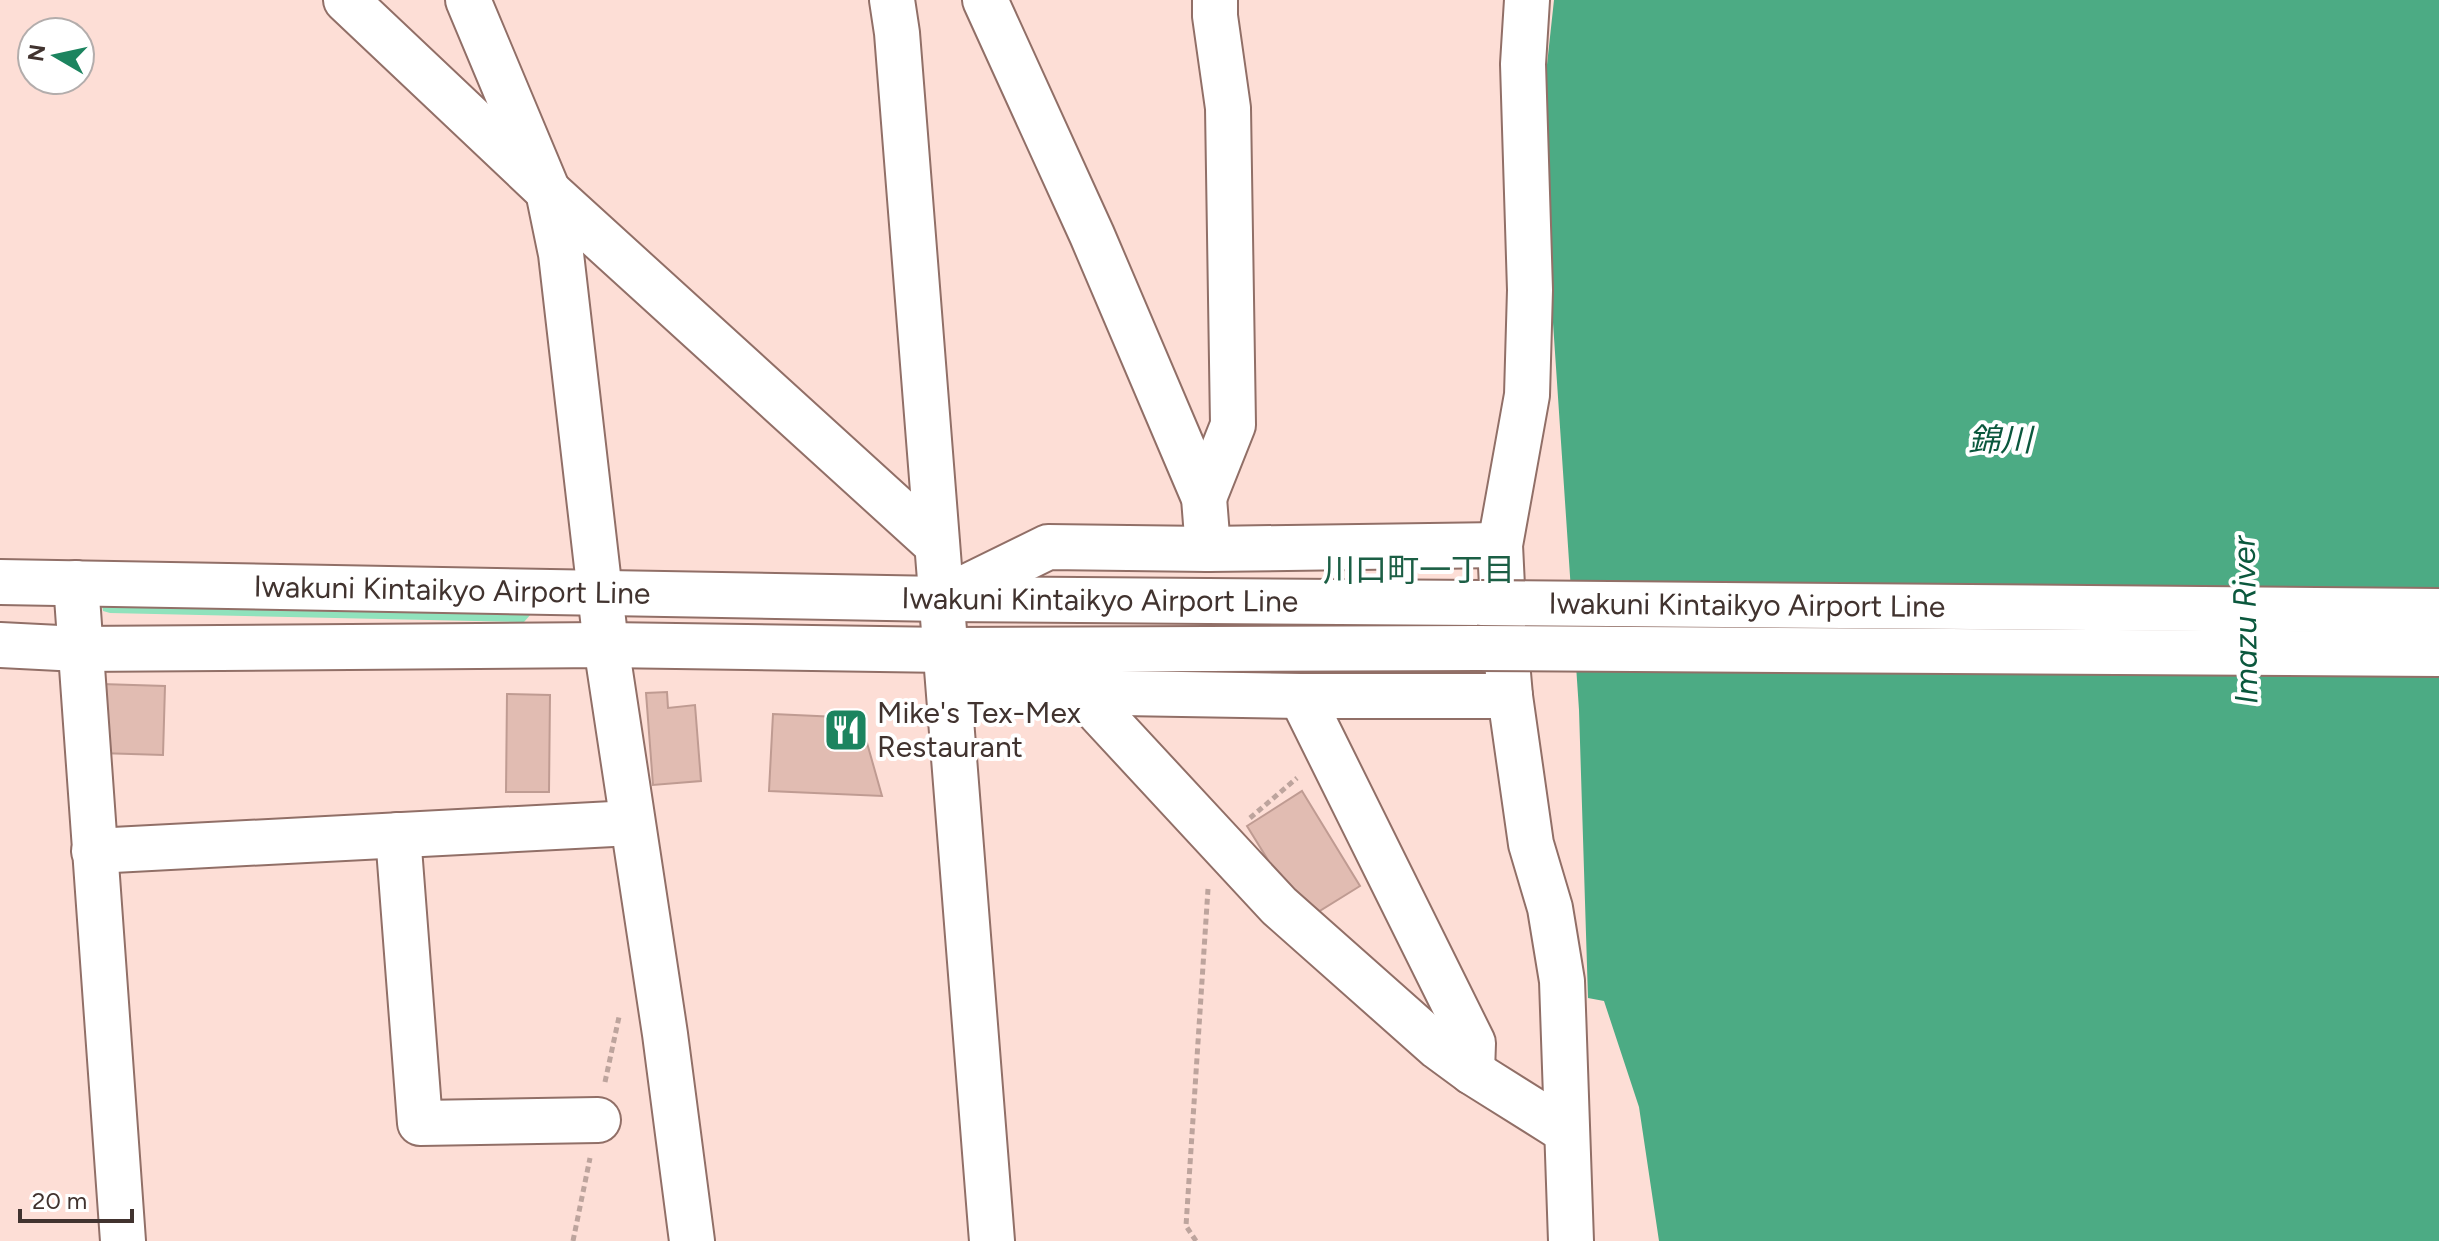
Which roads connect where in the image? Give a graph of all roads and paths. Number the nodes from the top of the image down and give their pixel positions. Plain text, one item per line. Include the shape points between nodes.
1 (346, 0) edge
2 (468, 0) edge
3 (892, 0) edge
4 (985, 0) edge
5 (1215, 0) edge
6 (1527, 0) edge
7 (548, 191) junction
8 (1204, 498) junction
9 (937, 545) junction
10 (1500, 545) junction
11 (1208, 549) junction
12 (0, 582) edge
13 (76, 583) junction
14 (600, 593) junction
15 (942, 599) junction
16 (2439, 611) edge
17 (0, 645) edge
18 (606, 645) junction
19 (79, 649) junction
20 (947, 650) junction
21 (2439, 654) edge
22 (1090, 693) junction
23 (1301, 696) junction
24 (1510, 696) junction
25 (1329, 752) junction
26 (632, 823) junction
27 (398, 835) junction
28 (1221, 844) junction
29 (94, 851) junction
30 (1472, 1072) junction
31 (598, 1120) dead end
32 (1566, 1131) junction
33 (123, 1241) edge
34 (692, 1241) edge
35 (992, 1241) edge
36 (1196, 1241) edge
37 (1571, 1241) edge

1 - 7 street
2 - 7 street
3 - 9 street
4 - 8 street
5 - 8 street via 1228,108 1233,425
6 - 10 street via 1527,395
7 - 9 street
7 - 14 street via 561,254
8 - 11 street
9 - 15 street
10 - 11 street
10 - 24 street
11 - 15 street via 1048,547
12 - 13 street, Iwakuni Kintaikyo Airport Line
13 - 14 street, Iwakuni Kintaikyo Airport Line
13 - 19 street
14 - 15 street, Iwakuni Kintaikyo Airport Line
14 - 18 street
15 - 16 street, Iwakuni Kintaikyo Airport Line, bridge
15 - 20 street
17 - 19 street, Iwakuni Kintaikyo Airport Line
18 - 19 street, Iwakuni Kintaikyo Airport Line
18 - 20 street, Iwakuni Kintaikyo Airport Line
18 - 26 street
19 - 29 street
20 - 21 street, Iwakuni Kintaikyo Airport Line, bridge
20 - 22 street via 994,691
20 - 35 street
22 - 23 street
22 - 28 street via 1100,713
23 - 24 street
23 - 25 street
24 - 32 street via 1531,844 1550,908 1562,981
25 - 28 path
25 - 30 street via 1473,1043
26 - 27 street
26 - 34 street
27 - 29 street
27 - 31 street via 420,1123
28 - 30 street via 1290,916
28 - 36 path via 1207,893 1195,1083 1186,1226
29 - 33 street
30 - 32 street
32 - 37 street

